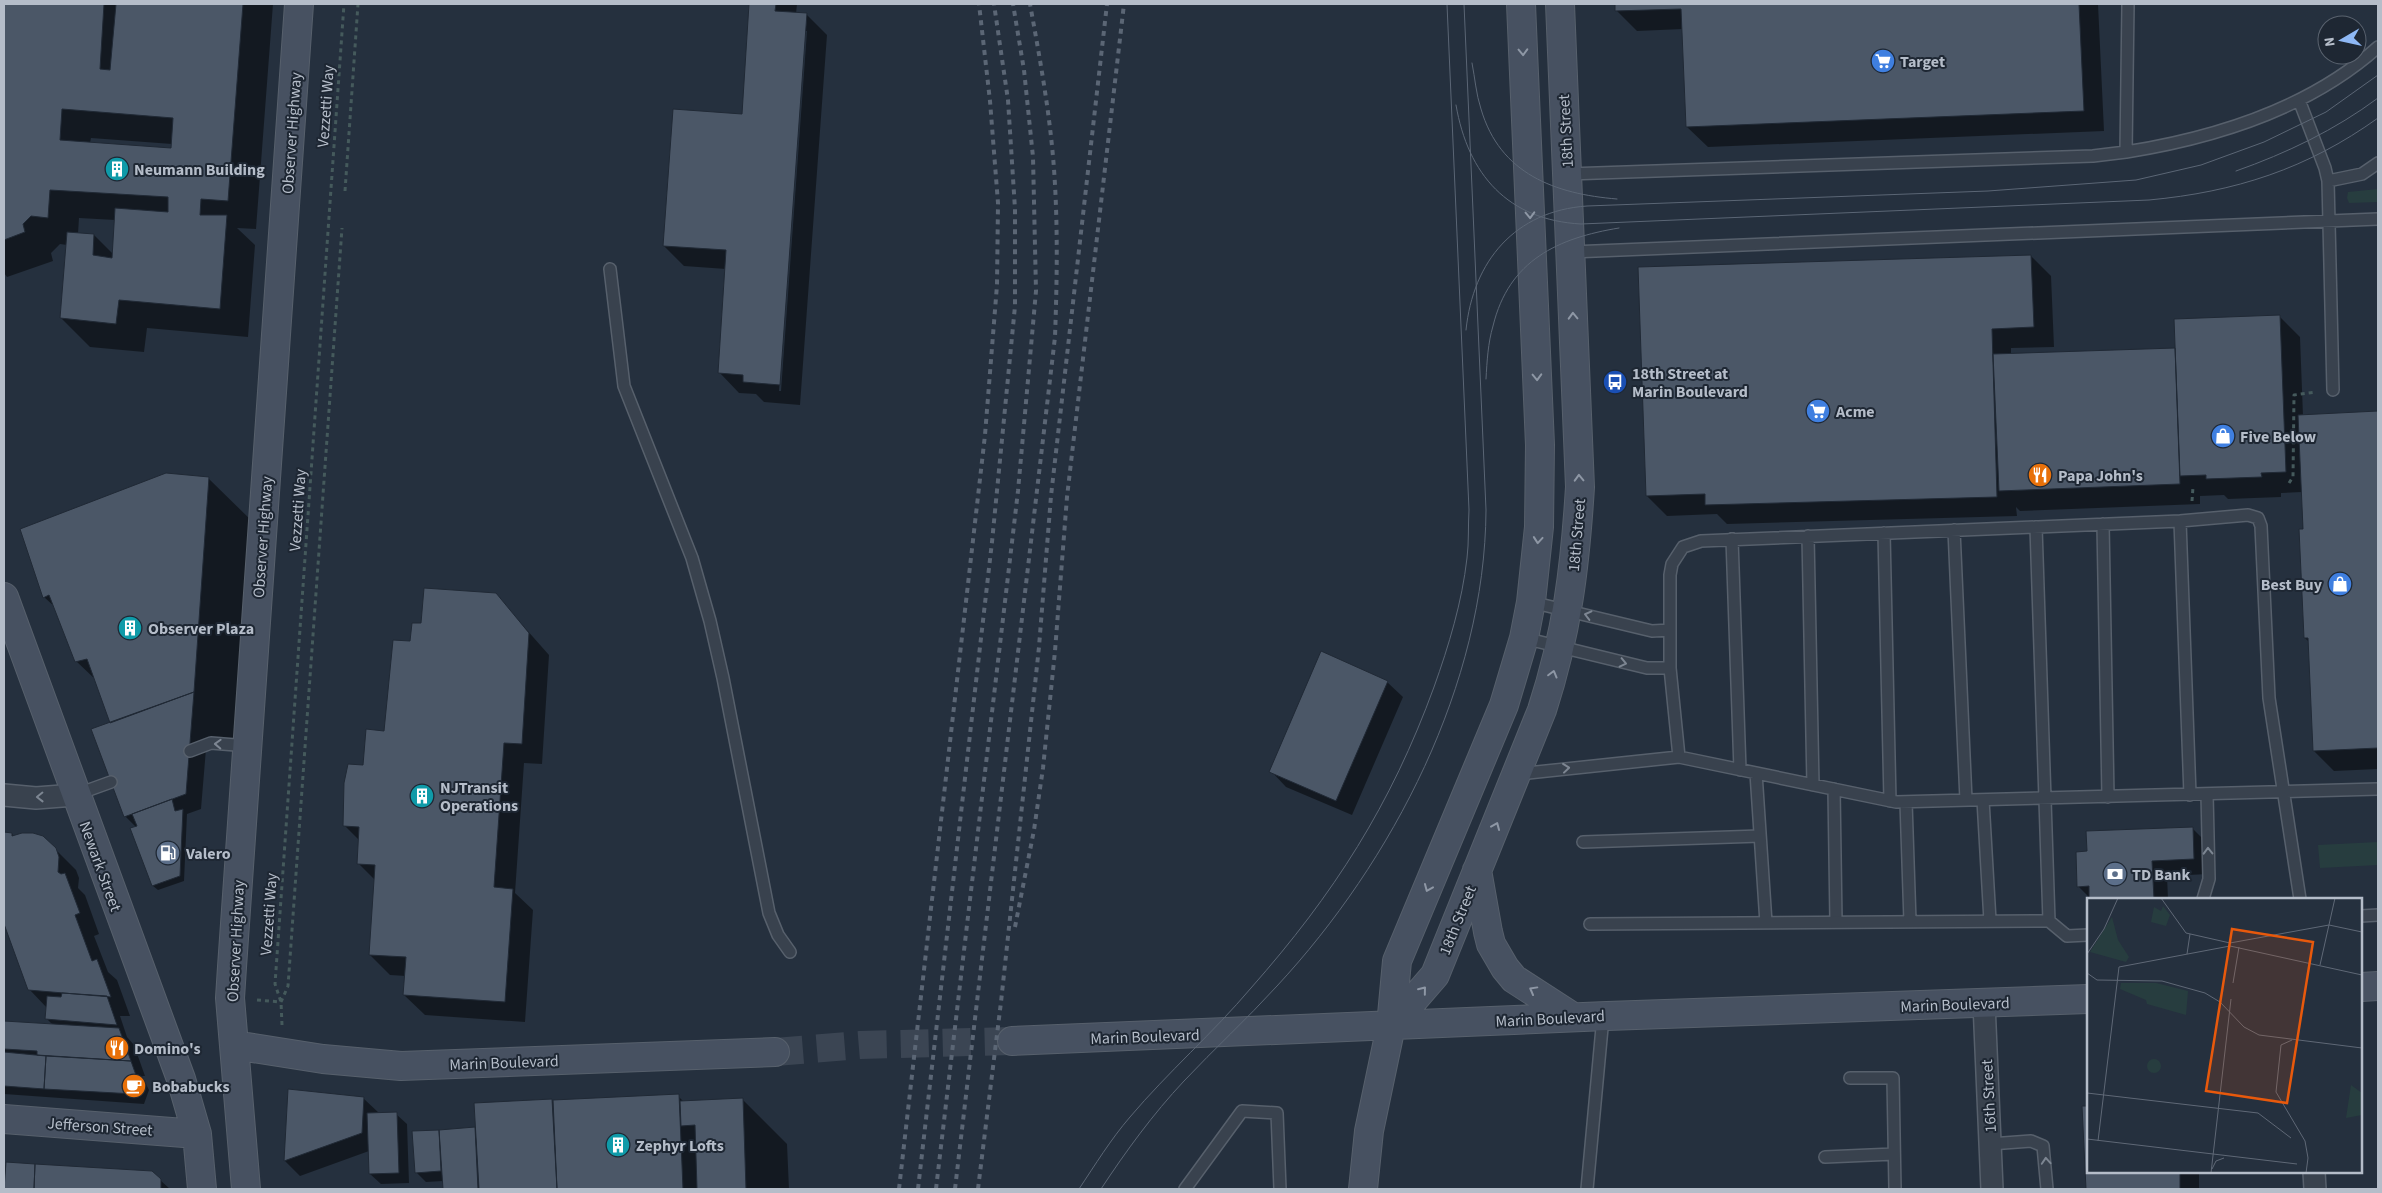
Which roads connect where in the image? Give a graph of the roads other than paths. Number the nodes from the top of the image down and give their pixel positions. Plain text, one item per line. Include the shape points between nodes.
1 (299, 4) edge
2 (1521, 4) edge
3 (1560, 4) edge
4 (2128, 4) edge
5 (2378, 47) edge
6 (1563, 78) junction
7 (1524, 81) junction
8 (2299, 100) junction
9 (2126, 152) junction
10 (2378, 163) edge
11 (1568, 174) junction
12 (2328, 181) junction
13 (2378, 219) edge
14 (2329, 220) junction
15 (1571, 252) junction
16 (610, 269) dead end
17 (2333, 390) road end
18 (2180, 521) junction
19 (2103, 524) junction
20 (2036, 527) junction
21 (1954, 530) junction
22 (1884, 533) junction
23 (1808, 536) junction
24 (1732, 539) junction
25 (4, 597) edge
26 (1531, 602) junction
27 (1568, 610) junction
28 (1670, 630) junction
29 (1524, 638) junction
30 (1560, 648) junction
31 (1670, 668) junction
32 (248, 746) junction
33 (190, 751) dead end
34 (1679, 757) junction
35 (1740, 770) junction
36 (1756, 773) junction
37 (1518, 774) junction
38 (111, 782) dead end
39 (1813, 785) junction
40 (2378, 789) edge
41 (1834, 790) junction
42 (2284, 792) junction
43 (2207, 794) junction
44 (4, 795) edge
45 (75, 795) junction
46 (2190, 795) junction
47 (2108, 797) junction
48 (2046, 798) junction
49 (1966, 800) junction
50 (1983, 800) junction
51 (1890, 801) junction
52 (1906, 802) junction
53 (1760, 836) junction
54 (1583, 842) dead end
55 (1477, 870) junction
56 (2203, 898) edge
57 (2300, 898) edge
58 (2378, 915) edge
59 (2362, 916) edge
60 (1990, 921) junction
61 (2049, 921) junction
62 (1836, 922) junction
63 (1910, 922) junction
64 (1766, 923) junction
65 (1590, 924) dead end
66 (2087, 935) edge
67 (790, 952) dead end
68 (2378, 986) edge
69 (2362, 987) edge
70 (2087, 998) edge
71 (1984, 1003) junction
72 (1603, 1016) junction
73 (1573, 1017) junction
74 (1391, 1026) junction
75 (1012, 1041) tunnel mouth
76 (234, 1045) junction
77 (775, 1052) tunnel mouth
78 (1850, 1078) dead end
79 (4, 1119) edge
80 (197, 1134) junction
81 (1990, 1144) junction
82 (1894, 1154) junction
83 (1825, 1157) dead end
84 (2314, 1173) edge
85 (202, 1189) edge
86 (246, 1189) edge
87 (1185, 1189) edge
88 (1280, 1189) edge
89 (1363, 1189) edge
90 (1587, 1189) edge
91 (1895, 1189) edge
92 (1992, 1189) edge
93 (2047, 1189) edge
94 (2315, 1189) edge

1 - 32 main road, Observer Highway
2 -> 7 main road, 18th Street
3 - 6 main road, 18th Street
4 - 9 lane
5 - 8 lane via 2340,76
6 - 7 main road
6 - 11 main road, 18th Street
7 -> 26 main road, 18th Street via 1540,445 1539,527
8 - 9 lane via 2212,132
8 - 12 lane
9 - 11 lane via 2093,156
10 - 12 lane via 2362,174
11 - 15 main road, 18th Street
12 - 14 lane
13 - 14 lane
14 - 15 lane
14 - 17 lane
27 -> 15 main road, 18th Street via 1580,487
16 - 67 lane via 624,386 671,501 702,594 723,678 769,913 778,935
18 - 19 lane
18 - 42 lane via 2248,515 2258,518 2261,526 2269,698
18 - 46 lane
19 - 20 lane
19 - 47 lane
20 - 21 lane
20 - 48 lane
21 - 22 lane
21 - 49 lane
22 - 23 lane
22 - 51 lane
23 - 24 lane
23 - 39 lane
24 - 28 lane via 1690,543 1676,555 1670,575
24 - 35 lane
25 - 45 main road, Newark Street
26 - 27 lane
26 - 29 main road, 18th Street
28 -> 27 lane via 1652,630
27 - 30 main road, 18th Street
28 - 31 lane
29 - 30 lane
29 -> 74 main road, 18th Street via 1491,739 1397,962
30 -> 31 lane via 1647,668
37 -> 30 main road, 18th Street via 1542,710
31 - 34 lane
32 -> 33 lane via 211,743
32 - 76 main road, Observer Highway via 230,990
34 - 35 lane
37 -> 34 lane
35 - 36 lane
36 - 39 lane
36 - 53 lane
55 -> 37 main road, 18th Street
38 - 45 lane
39 - 41 lane
40 - 42 lane
41 - 51 lane
41 - 62 lane
42 - 43 lane
42 - 57 lane
43 - 46 lane
56 -> 43 lane via 2209,878
45 -> 44 street via 36,798
45 - 80 main road, Newark Street via 181,1079
46 - 47 lane
47 - 48 lane
48 - 50 lane
48 - 61 lane
49 - 50 lane
49 - 52 lane
50 - 60 lane
51 - 52 lane
52 - 63 lane
53 - 54 lane
53 - 64 lane
73 -> 55 main road via 1514,979 1505,968 1491,944
74 -> 55 main road, 18th Street via 1434,975
58 - 59 lane
60 - 61 lane
60 - 63 lane
61 - 66 lane via 2067,936
62 - 63 lane
62 - 64 lane
64 - 65 lane
68 - 69 main road
70 - 71 main road, Marin Boulevard
71 - 72 main road, Marin Boulevard
71 - 81 street, 16th Street
72 - 73 main road, Marin Boulevard
72 - 90 lane
73 - 74 main road, Marin Boulevard
74 - 75 main road, Marin Boulevard
74 - 89 main road, 18th Street via 1369,1131
76 - 77 main road, Marin Boulevard via 355,1063 401,1066
76 - 86 main road, Observer Highway
78 - 82 lane via 1893,1078
79 - 80 main road, Jefferson Street
80 - 85 main road
81 - 92 street, 16th Street
93 -> 81 lane via 2043,1146 2031,1141
82 - 83 lane
82 - 91 lane
84 - 94 street
87 - 88 lane via 1242,1111 1278,1112

